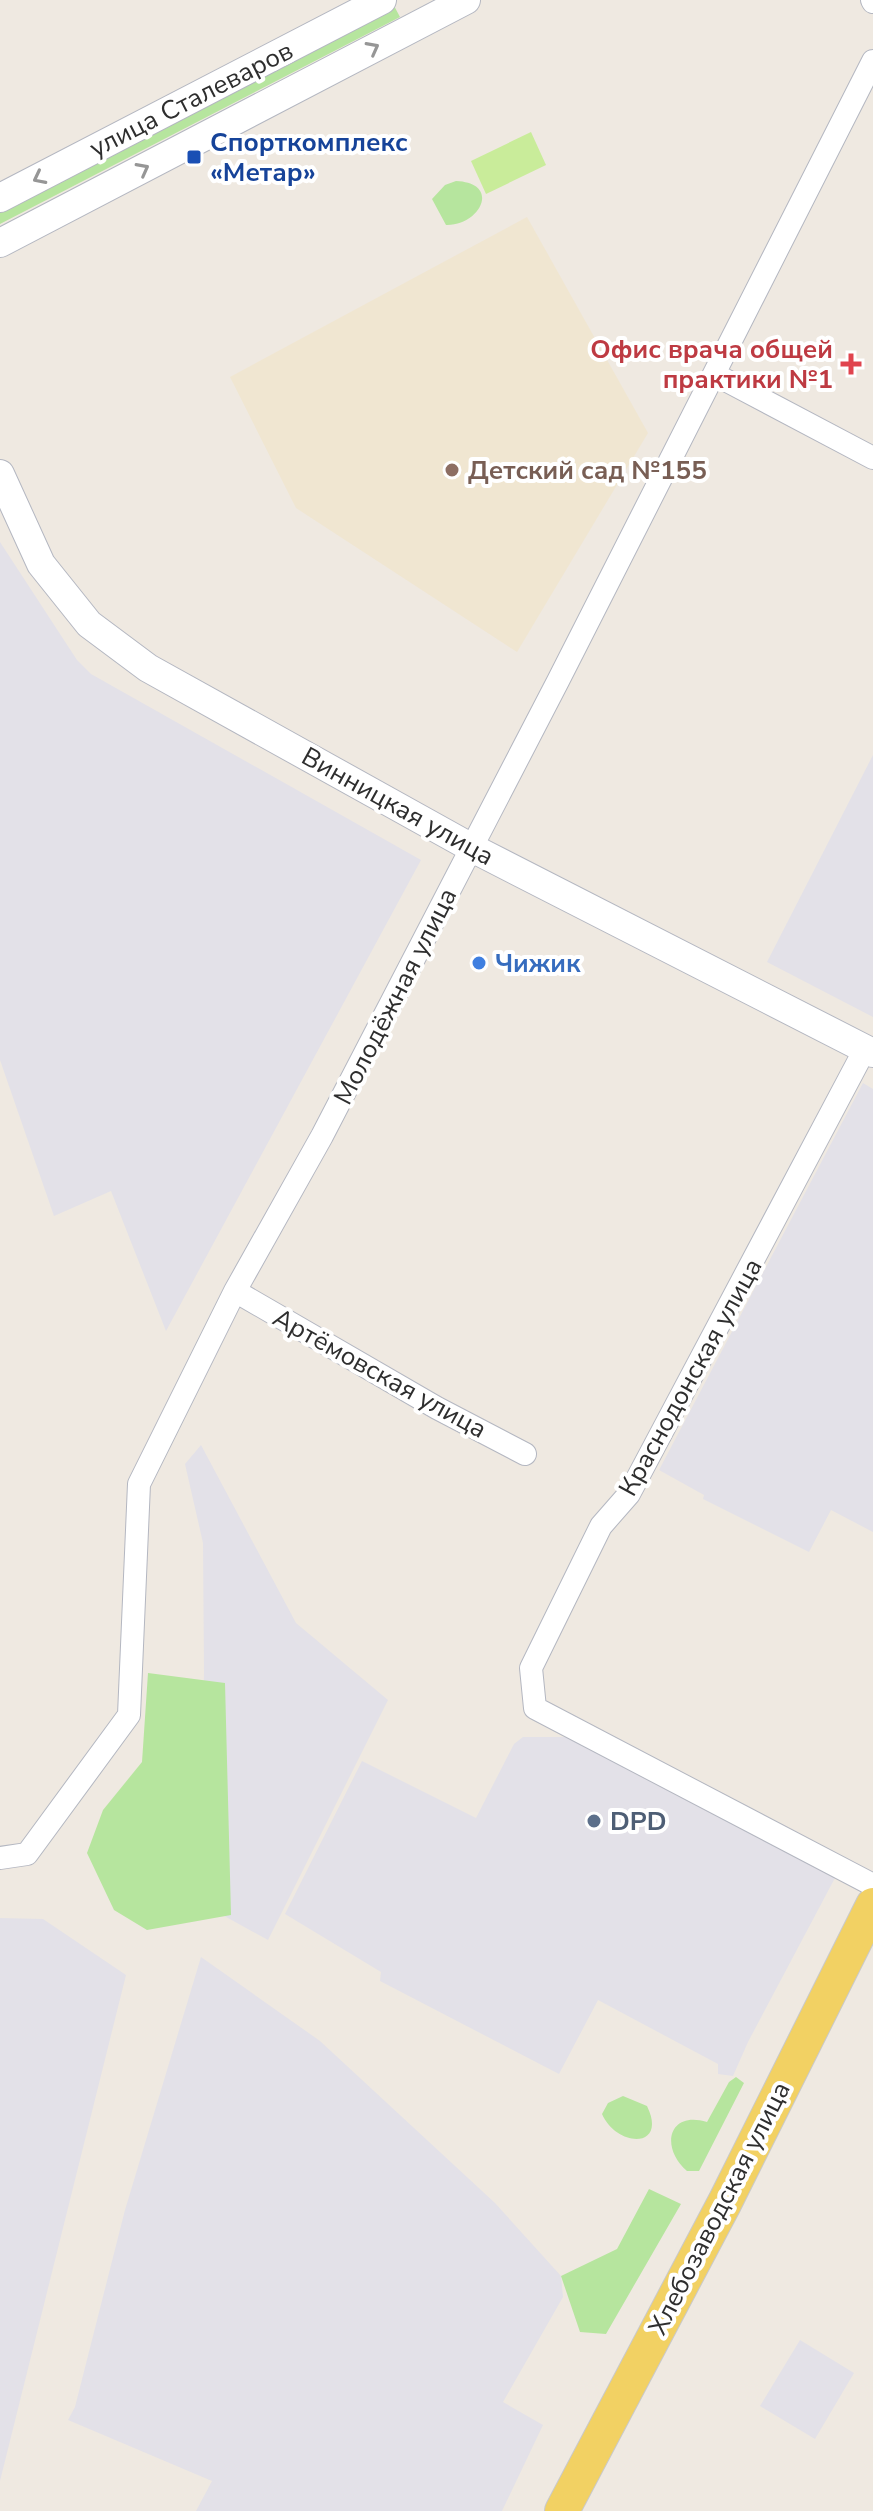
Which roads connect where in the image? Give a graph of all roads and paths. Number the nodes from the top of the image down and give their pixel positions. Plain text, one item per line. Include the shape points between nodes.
1 (382, 0) edge
2 (466, 0) edge
3 (430, 8) edge
4 (873, 61) edge
5 (0, 198) edge
6 (0, 243) edge
7 (714, 374) junction
8 (873, 458) edge
9 (0, 474) edge
10 (472, 848) junction
11 (869, 1051) edge
12 (235, 1291) junction
13 (525, 1454) dead end
14 (0, 1858) edge
15 (873, 1885) edge
16 (873, 1905) edge
17 (562, 2511) edge

1 -> 5 street, улица Сталеваров
2 - 3 street, улица Сталеваров
6 -> 3 street, улица Сталеваров
4 - 7 street, Молодёжная улица
7 - 8 street
7 - 10 street, Молодёжная улица
9 - 10 street, Винницкая улица via 41,564 89,624 148,668
10 - 11 street, Винницкая улица
10 - 12 street, Молодёжная улица
11 - 15 street, Краснодонская улица via 629,1494 601,1526 531,1668 535,1708
12 - 13 street, Артёмовская улица
12 - 14 street, Молодёжная улица via 139,1484 129,1715 27,1854
16 - 17 main road, Хлебозаводская улица

